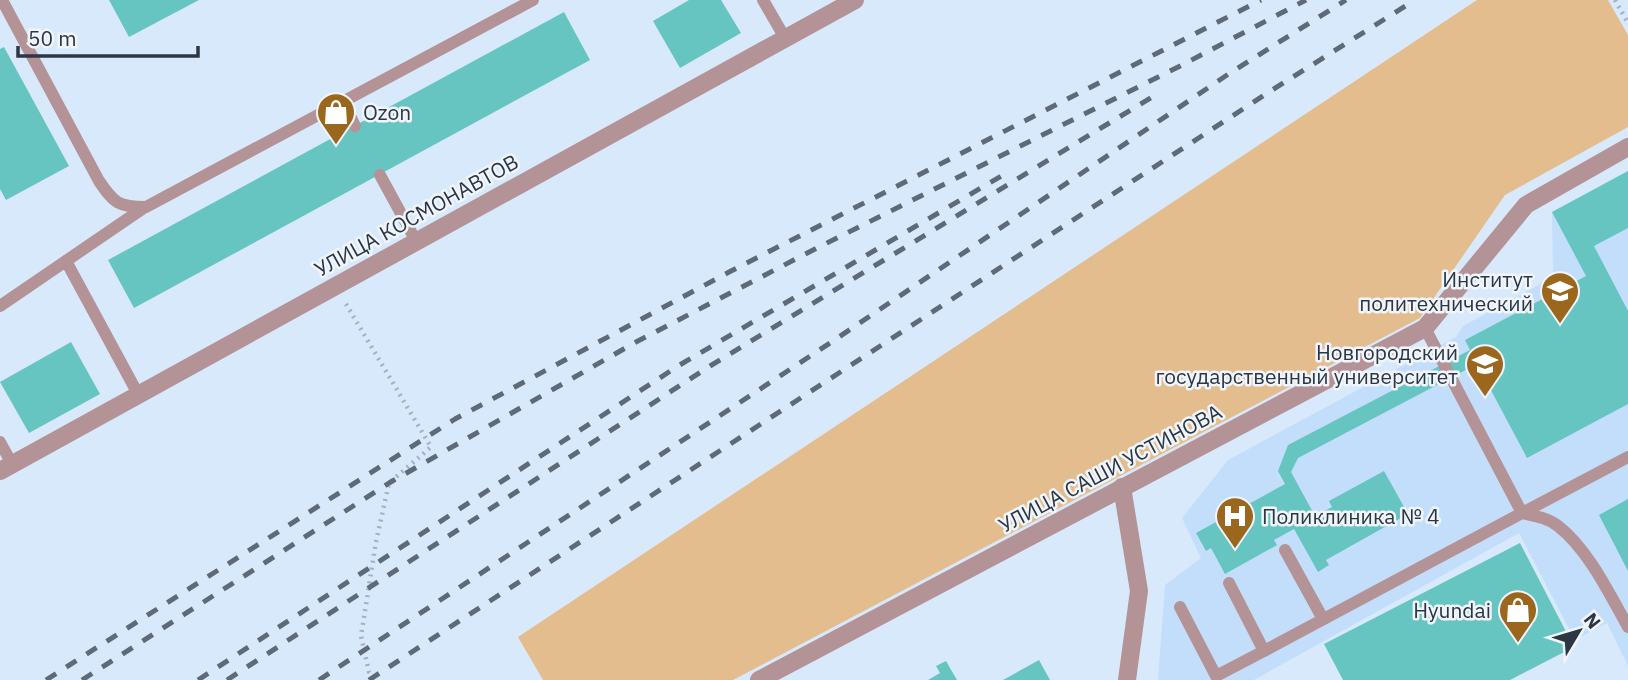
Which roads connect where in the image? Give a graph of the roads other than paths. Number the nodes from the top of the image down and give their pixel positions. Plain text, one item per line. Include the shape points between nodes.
1 (2, 0) edge
2 (533, 0) edge
3 (763, 0) edge
4 (855, 0) edge
5 (785, 38) junction
6 (343, 102) junction
7 (355, 126) dead end
8 (1628, 147) edge
9 (380, 174) dead end
10 (146, 207) junction
11 (416, 242) junction
12 (66, 261) junction
13 (0, 306) edge
14 (1425, 328) junction
15 (138, 394) junction
16 (0, 442) edge
17 (1628, 457) edge
18 (6, 467) edge
19 (1122, 487) junction
20 (1522, 513) junction
21 (1285, 550) dead end
22 (1229, 583) dead end
23 (1180, 607) dead end
24 (1323, 619) junction
25 (1628, 627) edge
26 (1264, 651) junction
27 (758, 680) edge
28 (1127, 680) edge

1 - 10 lane via 111,199 124,207
2 - 6 lane
3 - 5 lane
4 - 5 street, УЛИЦА КОСМОНАВТОВ
5 - 11 street, УЛИЦА КОСМОНАВТОВ
6 - 7 lane
6 - 10 lane
8 - 14 street, УЛИЦА САШИ УСТИНОВА via 1525,205
9 - 11 lane
10 - 12 lane
11 - 15 street, УЛИЦА КОСМОНАВТОВ
12 - 13 lane
12 - 15 lane
14 - 19 street, УЛИЦА САШИ УСТИНОВА
14 - 20 lane
15 - 18 street, УЛИЦА КОСМОНАВТОВ
16 - 18 lane
17 - 20 lane
19 - 27 street, УЛИЦА САШИ УСТИНОВА
19 - 28 street via 1139,591
20 - 24 lane
20 - 25 lane via 1558,526 1577,545
21 - 24 lane
22 - 26 lane
23 - 26 lane via 1216,676
24 - 26 lane

